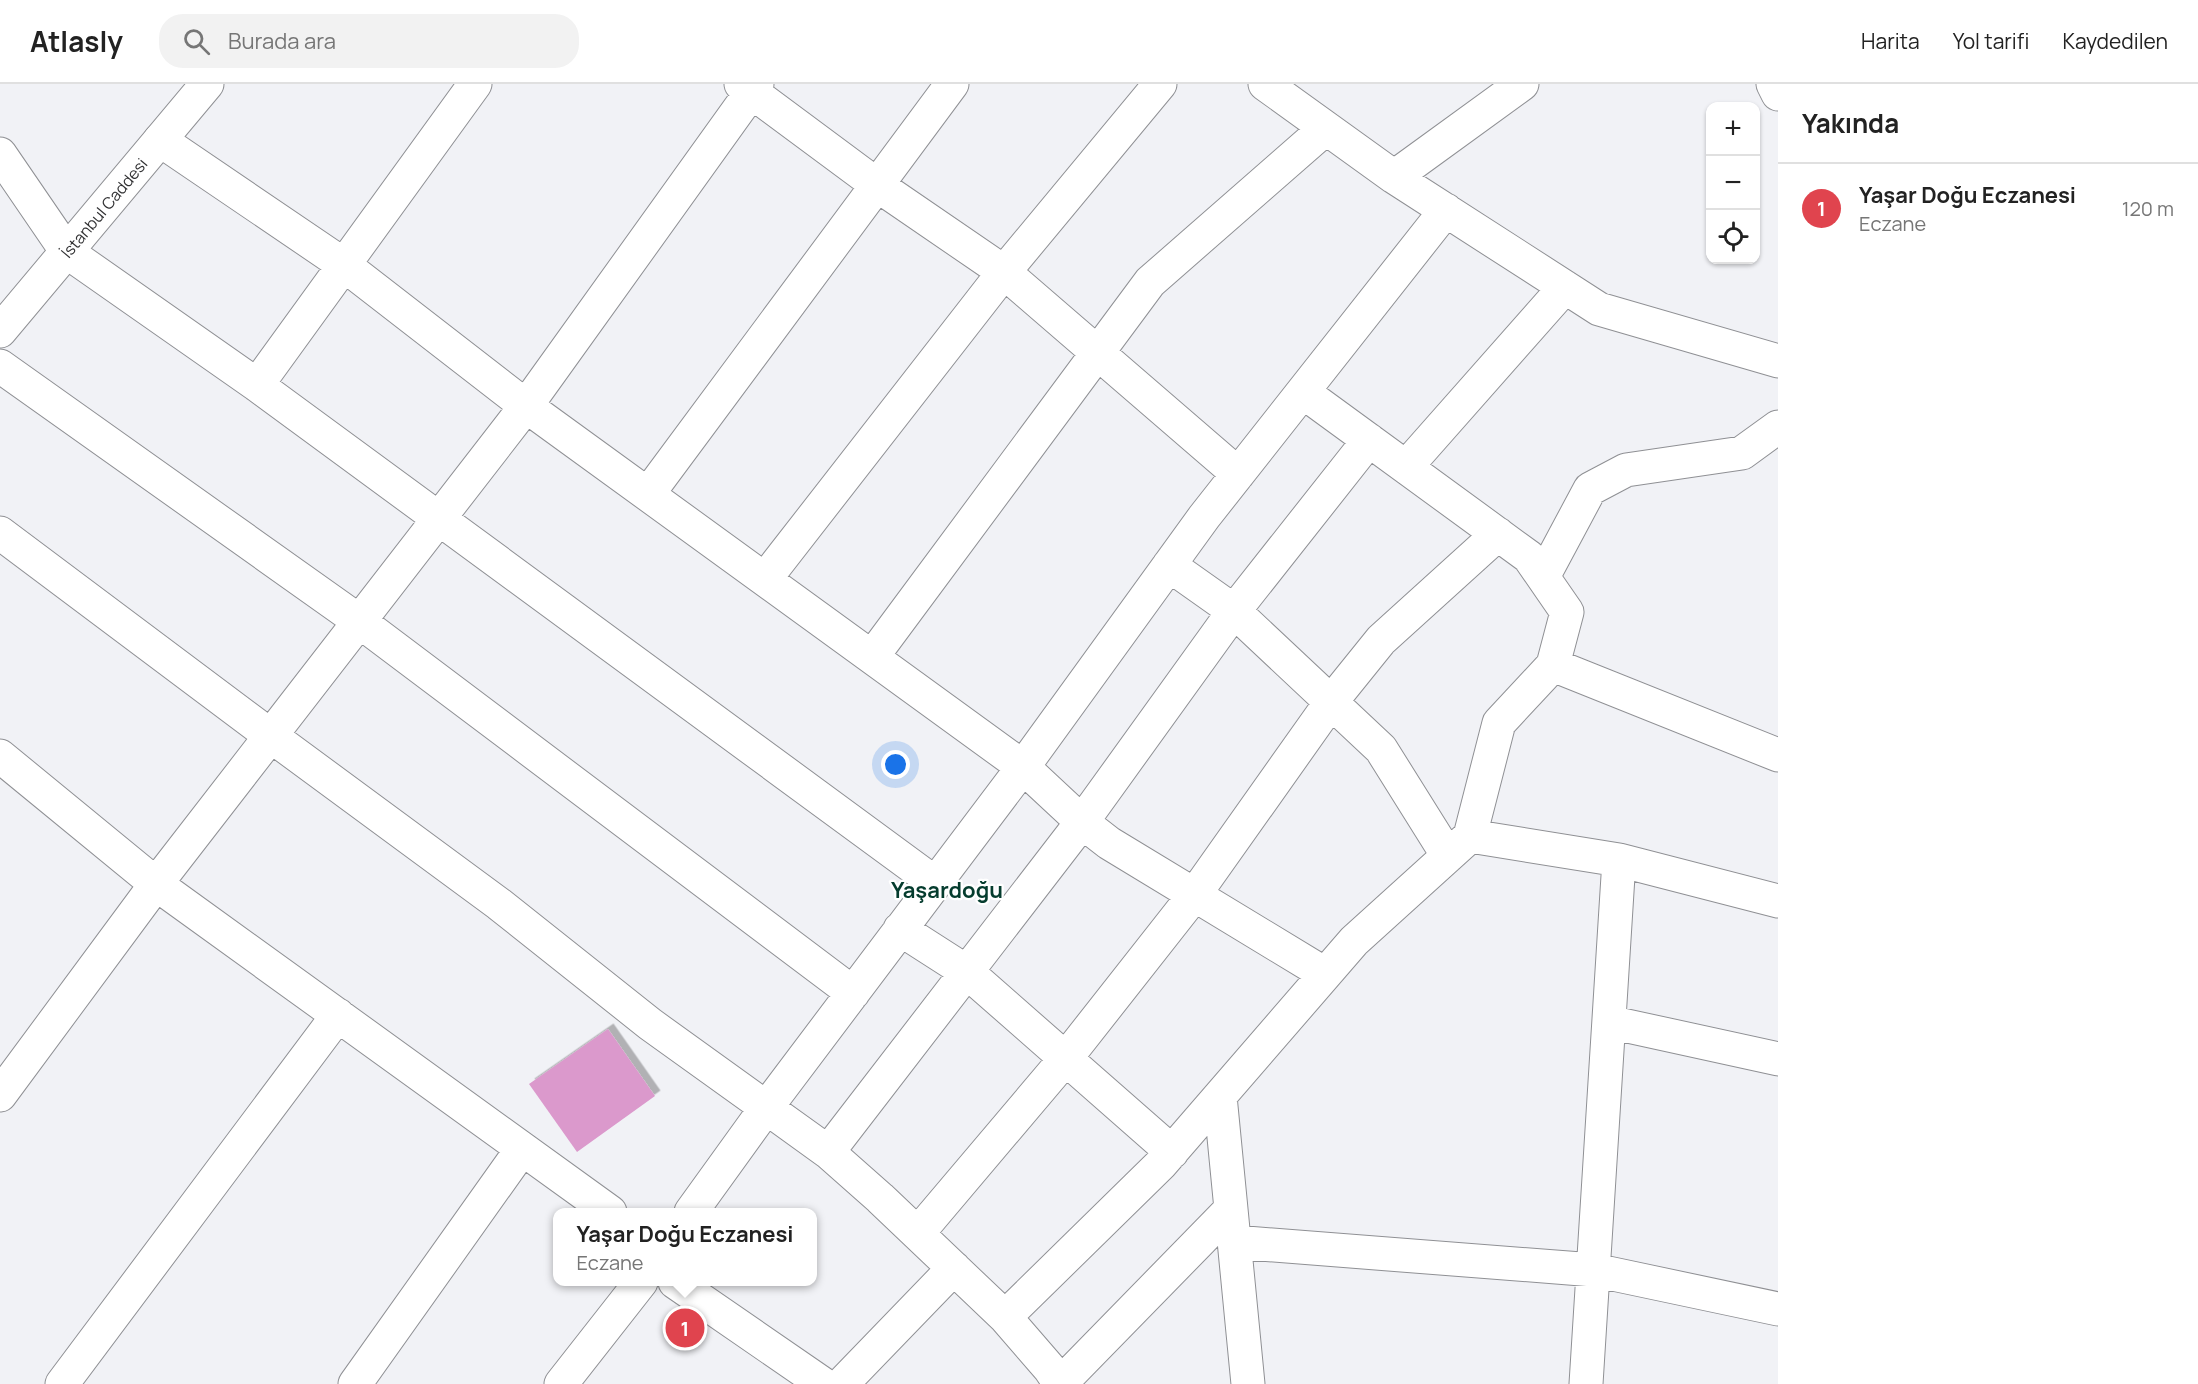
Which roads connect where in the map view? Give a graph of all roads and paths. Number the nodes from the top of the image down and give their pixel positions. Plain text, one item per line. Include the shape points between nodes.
1 (207, 84) edge
2 (475, 84) edge
3 (952, 84) edge
4 (1160, 84) edge
5 (1264, 84) edge
6 (1773, 84) edge
7 (1518, 85) edge
8 (750, 86) edge
9 (1778, 94) edge
10 (1326, 128) junction
11 (160, 140) junction
12 (0, 154) edge
13 (1394, 177) junction
14 (877, 185) junction
15 (1446, 210) junction
16 (67, 252) junction
17 (344, 265) junction
18 (1004, 272) junction
19 (1565, 287) junction
20 (0, 331) edge
21 (1098, 353) junction
22 (1778, 361) edge
23 (0, 366) edge
24 (257, 385) junction
25 (1303, 392) junction
26 (526, 406) junction
27 (1778, 427) edge
28 (1369, 440) junction
29 (1406, 467) junction
30 (1238, 474) junction
31 (648, 494) junction
32 (440, 518) junction
33 (0, 533) edge
34 (1498, 534) junction
35 (1169, 565) junction
36 (1543, 577) junction
37 (765, 579) junction
38 (1234, 612) junction
39 (360, 621) junction
40 (872, 657) junction
41 (1553, 665) junction
42 (1331, 702) junction
43 (271, 736) junction
44 (1778, 755) edge
45 (0, 756) edge
46 (1023, 767) junction
47 (1082, 822) junction
48 (1459, 846) junction
49 (1618, 860) junction
50 (935, 883) junction
51 (156, 884) junction
52 (1195, 894) junction
53 (1778, 901) edge
54 (900, 929) junction
55 (967, 972) junction
56 (1325, 974) junction
57 (852, 993) junction
58 (338, 1015) junction
59 (1609, 1022) junction
60 (1066, 1058) junction
61 (1778, 1059) edge
62 (0, 1095) edge
63 (1220, 1096) junction
64 (766, 1108) junction
65 (522, 1149) junction
66 (828, 1152) junction
67 (1172, 1152) junction
68 (604, 1208) edge
69 (694, 1208) edge
70 (1231, 1209) junction
71 (918, 1233) junction
72 (1234, 1242) junction
73 (954, 1268) junction
74 (1594, 1270) junction
75 (636, 1286) edge
76 (682, 1286) edge
77 (1778, 1309) edge
78 (1005, 1317) junction
79 (62, 1384) edge
80 (355, 1384) edge
81 (561, 1384) edge
82 (823, 1384) edge
83 (842, 1384) edge
84 (1060, 1384) edge
85 (1248, 1384) edge
86 (1586, 1384) edge

1 - 11 street, İstanbul Caddesi
2 - 17 street
3 - 14 street
4 - 18 street
5 - 10 street
6 - 9 street
7 - 13 street
8 - 14 street
8 - 26 street
10 - 13 street
10 - 21 street via 1150,282
11 - 16 street, İstanbul Caddesi
11 - 17 street
12 - 16 street
13 - 15 street
14 - 18 street
14 - 31 street
15 - 19 street
15 - 25 street
16 - 20 street, İstanbul Caddesi
16 - 24 street
17 - 24 street
17 - 26 street
18 - 21 street
18 - 37 street
19 - 22 street via 1599,309
19 - 29 street
21 - 30 street
21 - 40 street
23 - 39 street
24 - 32 street
25 - 28 street
25 - 30 street
26 - 31 street
26 - 32 street
27 - 36 street via 1742,453 1626,470 1590,489
28 - 29 street
28 - 38 street
29 - 34 street
30 - 35 street
31 - 37 street
32 - 39 street
32 - 50 street
33 - 43 street
34 - 36 street via 1529,557
34 - 42 street via 1382,640
35 - 38 street
35 - 46 street
36 - 41 street via 1567,612
37 - 40 street
38 - 42 street
38 - 47 street
39 - 43 street
39 - 57 street
40 - 46 street
41 - 44 street
41 - 48 street via 1499,723
42 - 48 street via 1381,749
42 - 52 street
43 - 51 street
43 - 64 street
45 - 51 street
46 - 47 street
46 - 50 street
47 - 52 street via 1109,843
47 - 55 street
48 - 49 street
48 - 56 street via 1354,941
49 - 53 street
49 - 59 street
50 - 54 street
51 - 58 street
51 - 62 street
52 - 56 street
52 - 60 street
54 - 55 street
54 - 57 street
55 - 60 street
55 - 66 street
56 - 63 street
57 - 64 street
58 - 65 street
58 - 79 street
59 - 61 street
59 - 74 street
60 - 67 street
60 - 71 street
63 - 67 street
63 - 70 street
64 - 66 street
64 - 69 street
65 - 68 street
65 - 80 street
66 - 71 street
67 - 78 street
70 - 72 street
70 - 84 street
71 - 73 street
72 - 74 street
72 - 85 street
73 - 78 street
73 - 83 street
74 - 77 street
74 - 86 street
75 - 81 street
76 - 82 street
78 - 84 street

